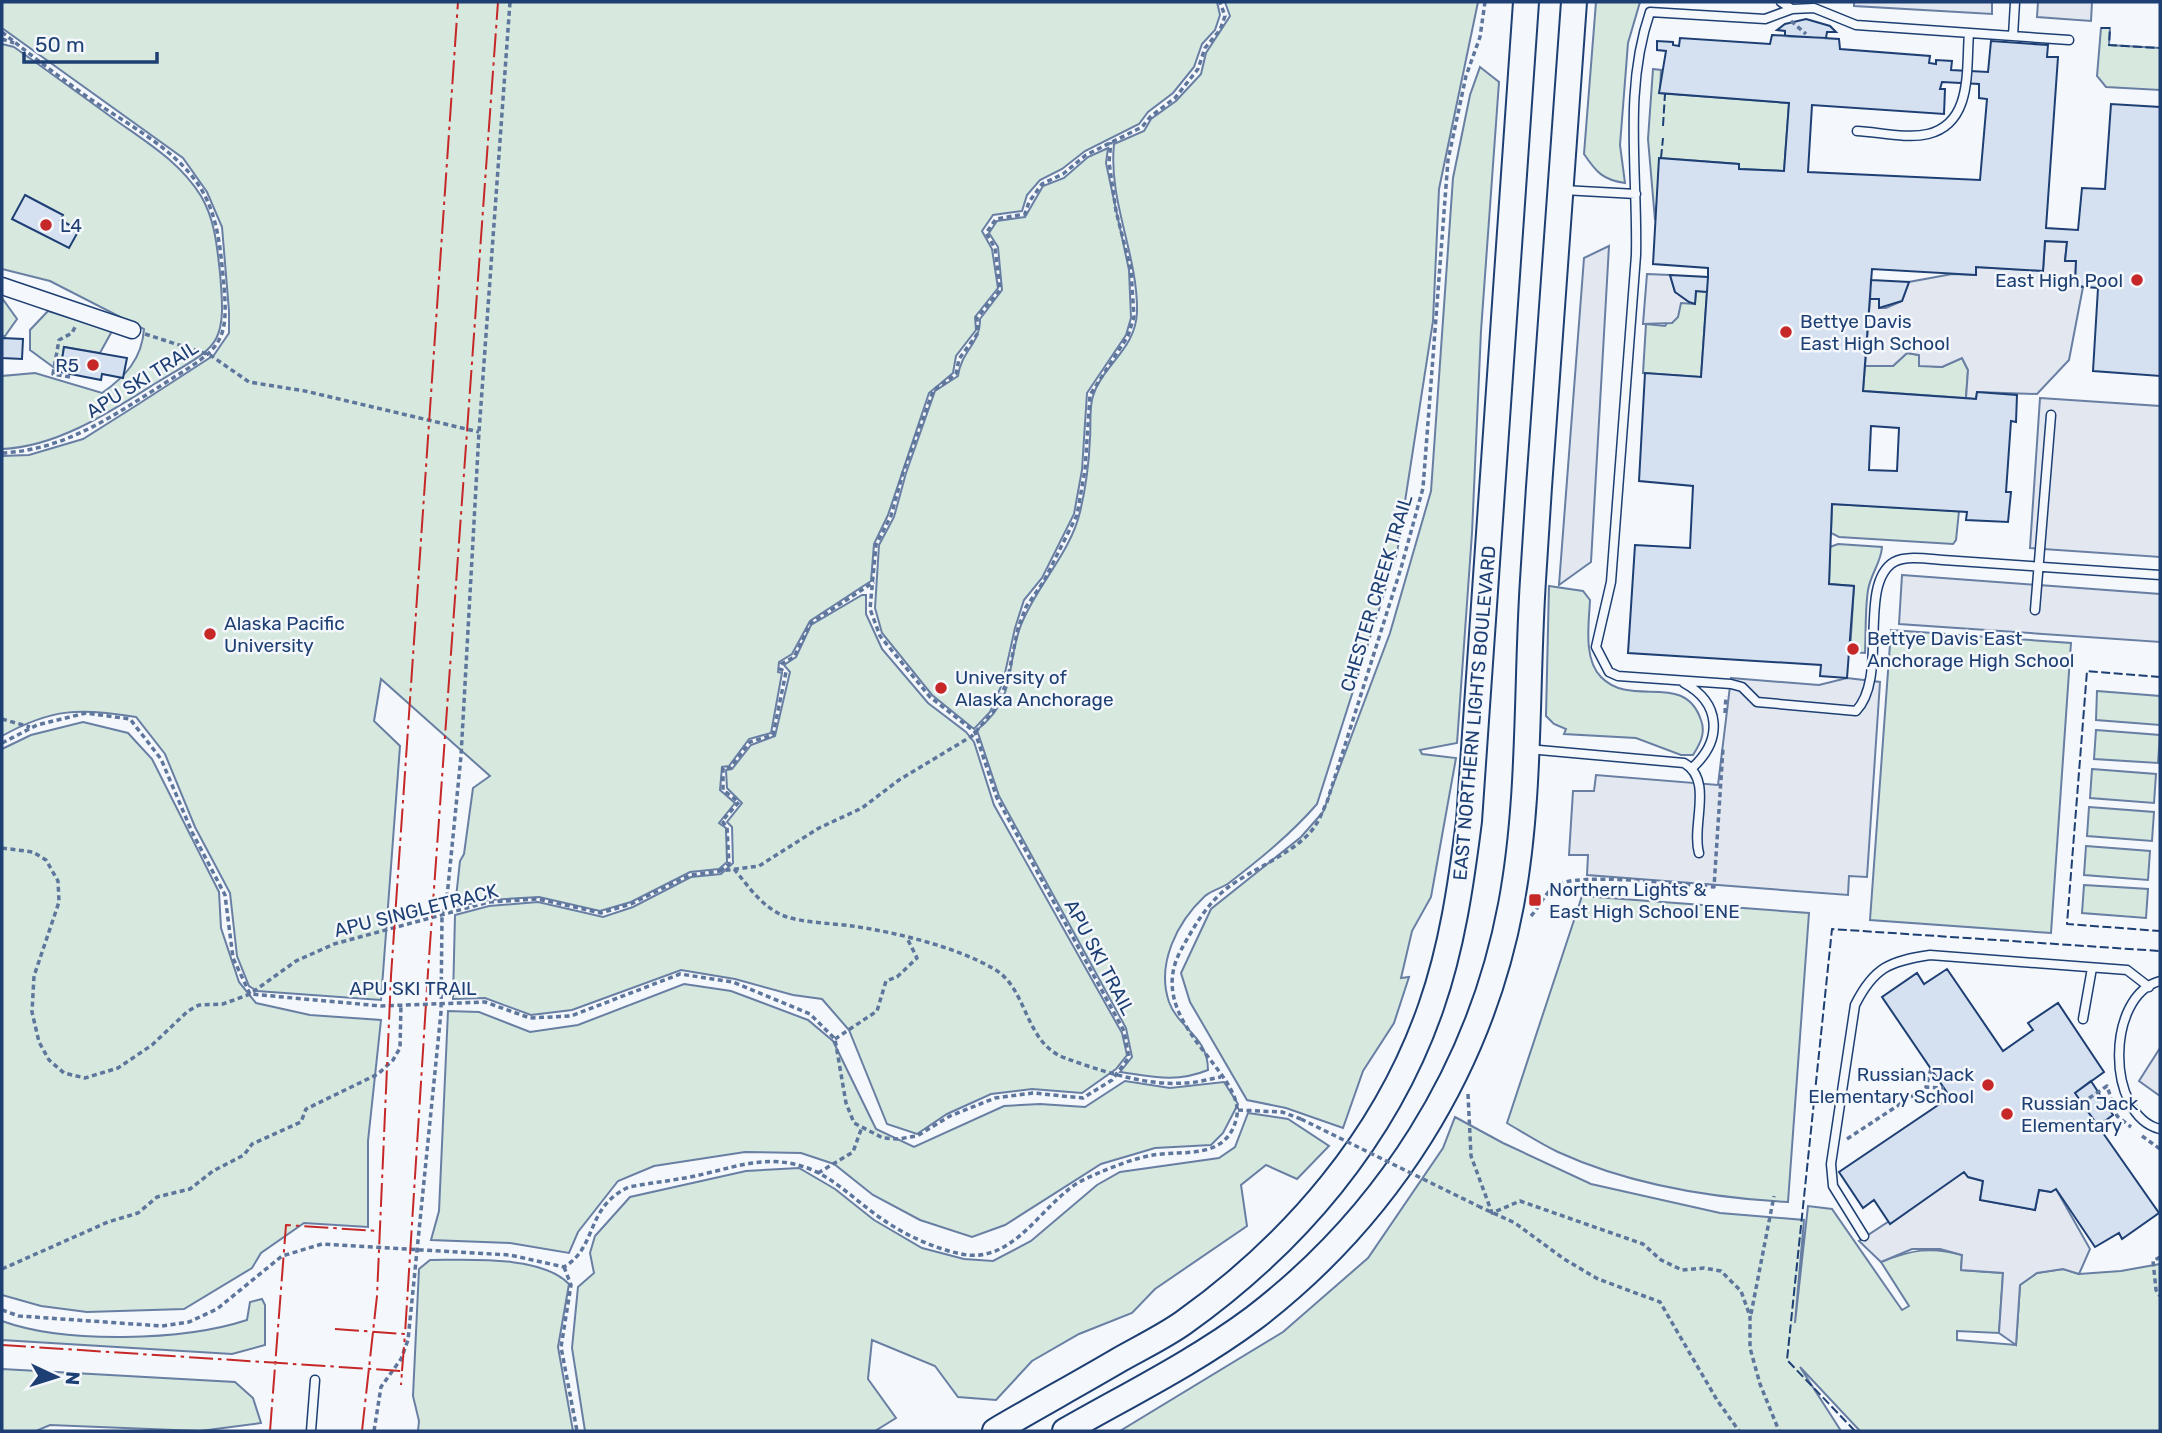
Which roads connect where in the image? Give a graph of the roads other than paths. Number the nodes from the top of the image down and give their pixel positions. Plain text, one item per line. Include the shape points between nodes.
1 (1526, 2) edge
2 (1574, 2) edge
3 (1782, 2) edge
4 (2015, 2) edge
5 (1792, 9) junction
6 (1969, 33) junction
7 (2013, 36) junction
8 (2068, 40) dead end
9 (1857, 131) dead end
10 (1560, 189) junction
11 (1636, 194) junction
12 (2, 286) edge
13 (132, 330) road end
14 (2051, 415) dead end
15 (2039, 567) junction
16 (2160, 575) edge
17 (2035, 610) dead end
18 (1680, 681) junction
19 (1525, 749) junction
20 (1692, 768) junction
21 (1699, 853) dead end
22 (2092, 968) junction
23 (2160, 981) edge
24 (2149, 986) junction
25 (2083, 1019) dead end
26 (2160, 1129) edge
27 (1864, 1237) dead end
28 (315, 1380) dead end
29 (311, 1431) edge
30 (995, 1431) edge
31 (1065, 1431) edge

1 - 30 main road, EAST NORTHERN LIGHTS BOULEVARD via 1469,821 1448,950 1431,1008 1379,1117 1339,1175 1277,1247 1180,1325
2 - 10 main road
3 - 5 lane
4 - 7 lane
5 - 6 lane via 1814,8 1856,25
5 - 11 lane via 1765,19 1650,12 1638,46 1632,128
6 - 7 lane
6 - 9 lane via 1964,101 1948,125 1927,134
7 - 8 lane
10 - 11 lane
10 - 19 main road
11 - 18 lane via 1636,255 1611,582 1596,646 1601,661 1618,676
12 - 13 street
14 - 15 lane
15 - 16 lane
15 - 17 lane
15 - 18 lane via 1894,562 1883,573 1878,590 1870,689 1856,711 1757,702 1742,687 1731,684
18 - 20 lane via 1698,691 1712,710 1710,744
19 - 20 lane
19 - 31 main road via 1511,902 1497,964 1480,1019 1456,1072 1404,1163 1344,1238 1252,1319
20 - 21 lane via 1700,788
22 - 24 lane via 2127,970
22 - 25 lane
22 - 27 lane via 1930,955 1881,969 1867,982 1855,1005 1834,1147 1833,1185
23 - 24 lane
24 - 26 lane via 2129,1006 2122,1023 2121,1085 2138,1116
28 - 29 lane

